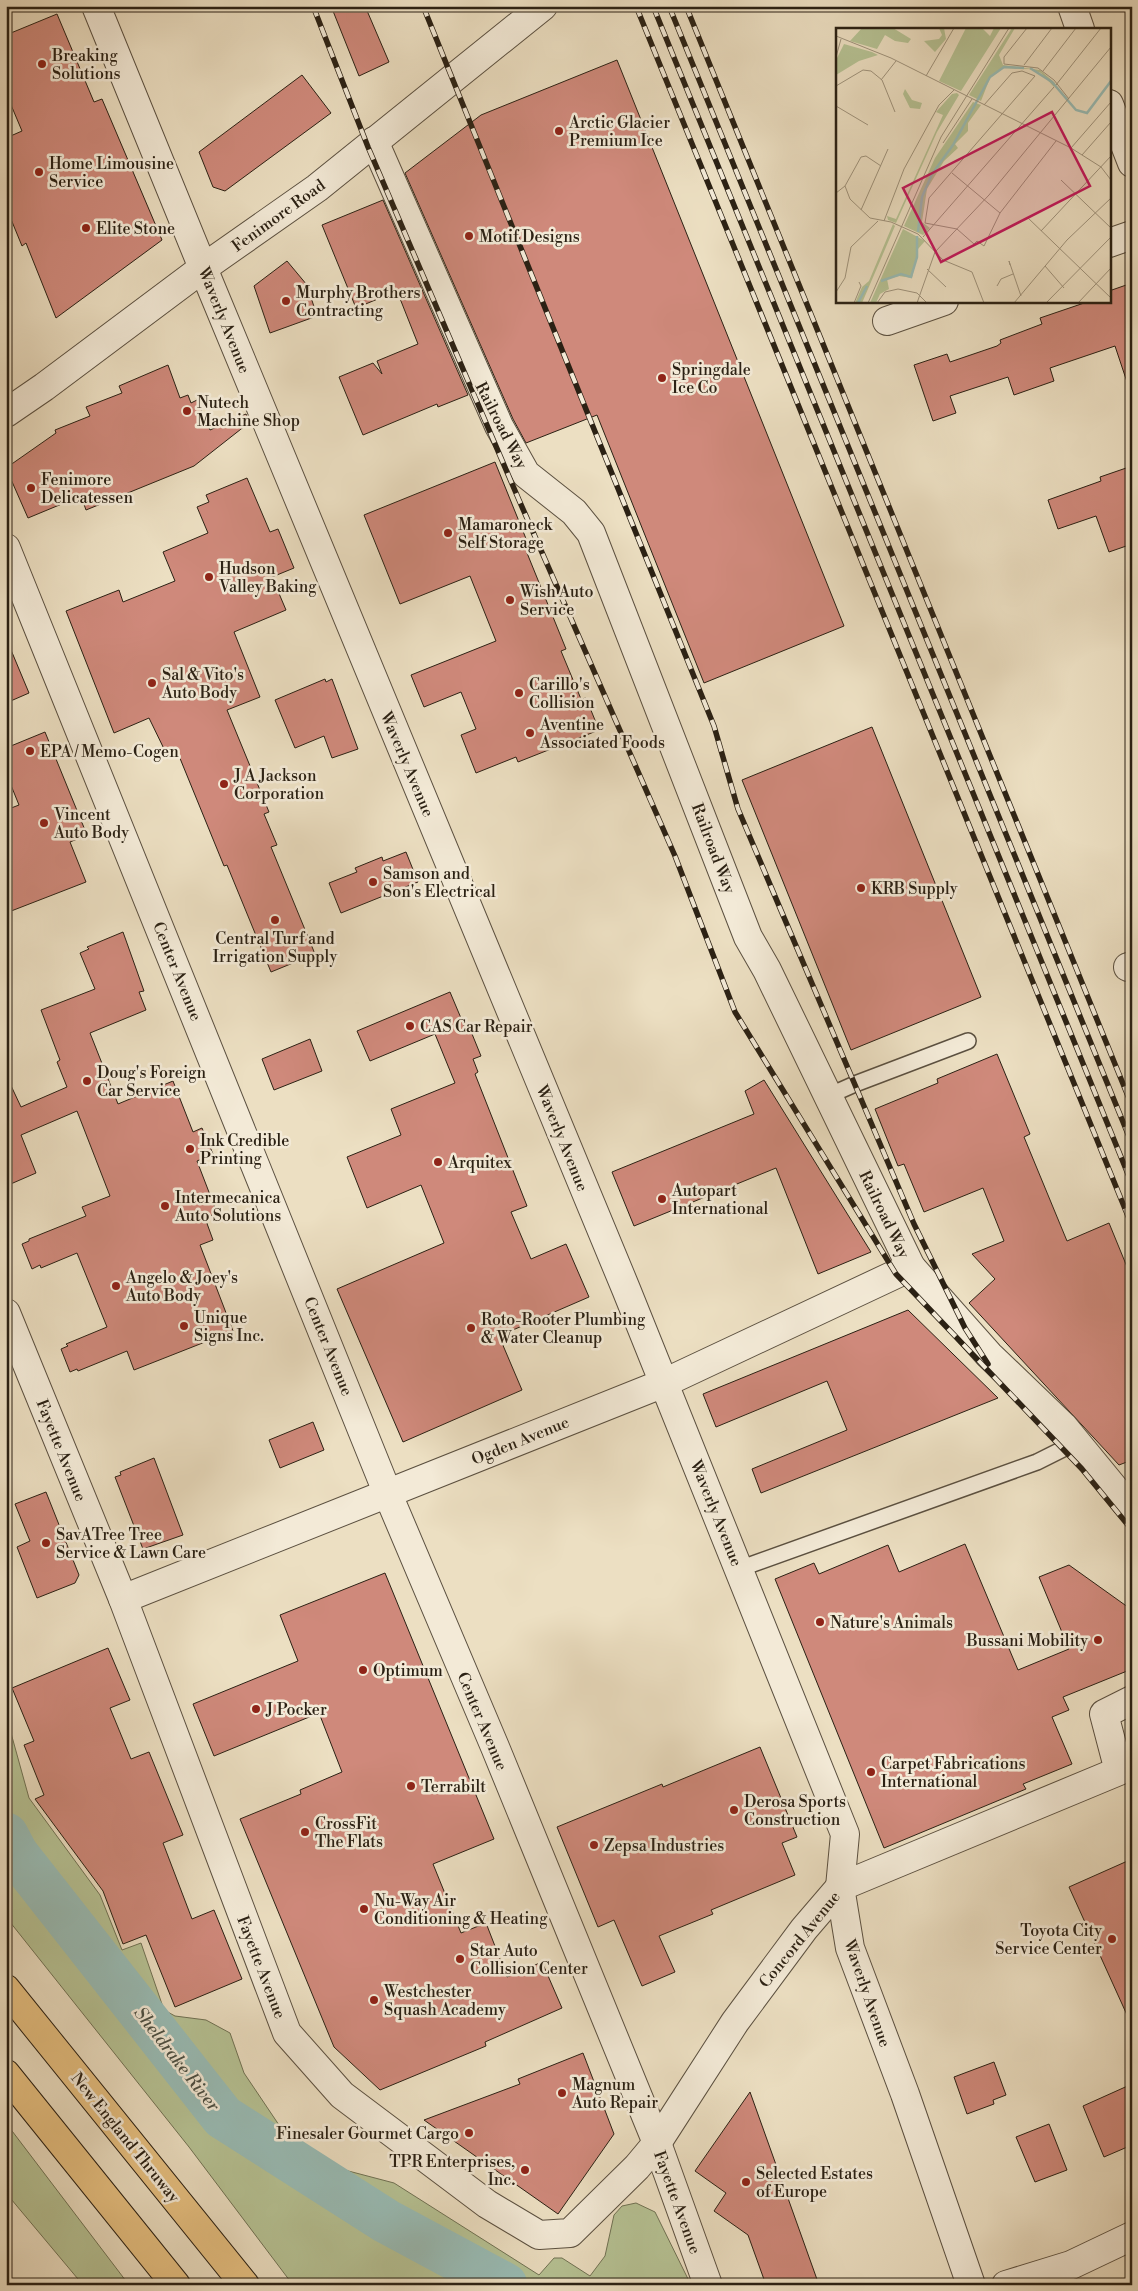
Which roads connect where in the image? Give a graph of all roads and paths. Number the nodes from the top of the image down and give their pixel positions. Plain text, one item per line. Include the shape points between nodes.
1 (96, 6) edge
2 (543, 6) edge
3 (1072, 6) edge
4 (1080, 28) edge
5 (1110, 107) edge
6 (374, 141) junction
7 (1132, 163) edge
8 (1132, 235) edge
9 (1110, 243) edge
10 (203, 268) junction
11 (941, 302) edge
12 (887, 321) dead end
13 (6, 413) edge
14 (6, 548) edge
15 (968, 1042) dead end
16 (828, 1096) junction
17 (911, 1267) junction
18 (6, 1313) edge
19 (664, 1382) junction
20 (1077, 1442) junction
21 (387, 1492) junction
22 (1132, 1510) edge
23 (739, 1568) junction
24 (123, 1598) junction
25 (1132, 1700) edge
26 (840, 1887) junction
27 (6, 1989) edge
28 (6, 2074) edge
29 (657, 2143) junction
30 (1132, 2236) edge
31 (176, 2285) edge
32 (245, 2285) edge
33 (708, 2285) edge
34 (971, 2285) edge
35 (1006, 2285) edge

1 - 10 street, Waverly Avenue
2 - 6 street, Fenimore Road
3 - 4 street
5 - 7 street
6 - 10 street, Fenimore Road via 318,188
6 - 16 street, Railroad Way via 499,426 526,474 574,512 592,533 748,937
8 - 9 street
10 - 13 street, Fenimore Road
10 - 19 street, Waverly Avenue
11 - 12 street
14 - 21 street, Center Avenue
15 - 16 lane
16 - 17 street, Railroad Way
17 - 19 street, Ogden Avenue
17 - 20 street, Railroad Way via 989,1355
18 - 24 street, Fayette Avenue
19 - 21 street, Ogden Avenue
19 - 23 street, Waverly Avenue
20 - 22 street, Railroad Way
20 - 23 lane via 1037,1462
21 - 24 street, Ogden Avenue
21 - 29 street, Center Avenue
23 - 26 street, Waverly Avenue via 845,1834
24 - 29 street, Fayette Avenue via 287,2033 342,2095 487,2204 539,2235 570,2233
25 - 26 street, Concord Avenue via 1104,1714 1119,1771
26 - 29 street, Concord Avenue via 804,1929 735,2022
26 - 34 street, Waverly Avenue via 850,1948
27 - 32 highway, New England Thruway
28 - 31 highway
29 - 33 street, Fayette Avenue
30 - 35 street via 1071,2265

